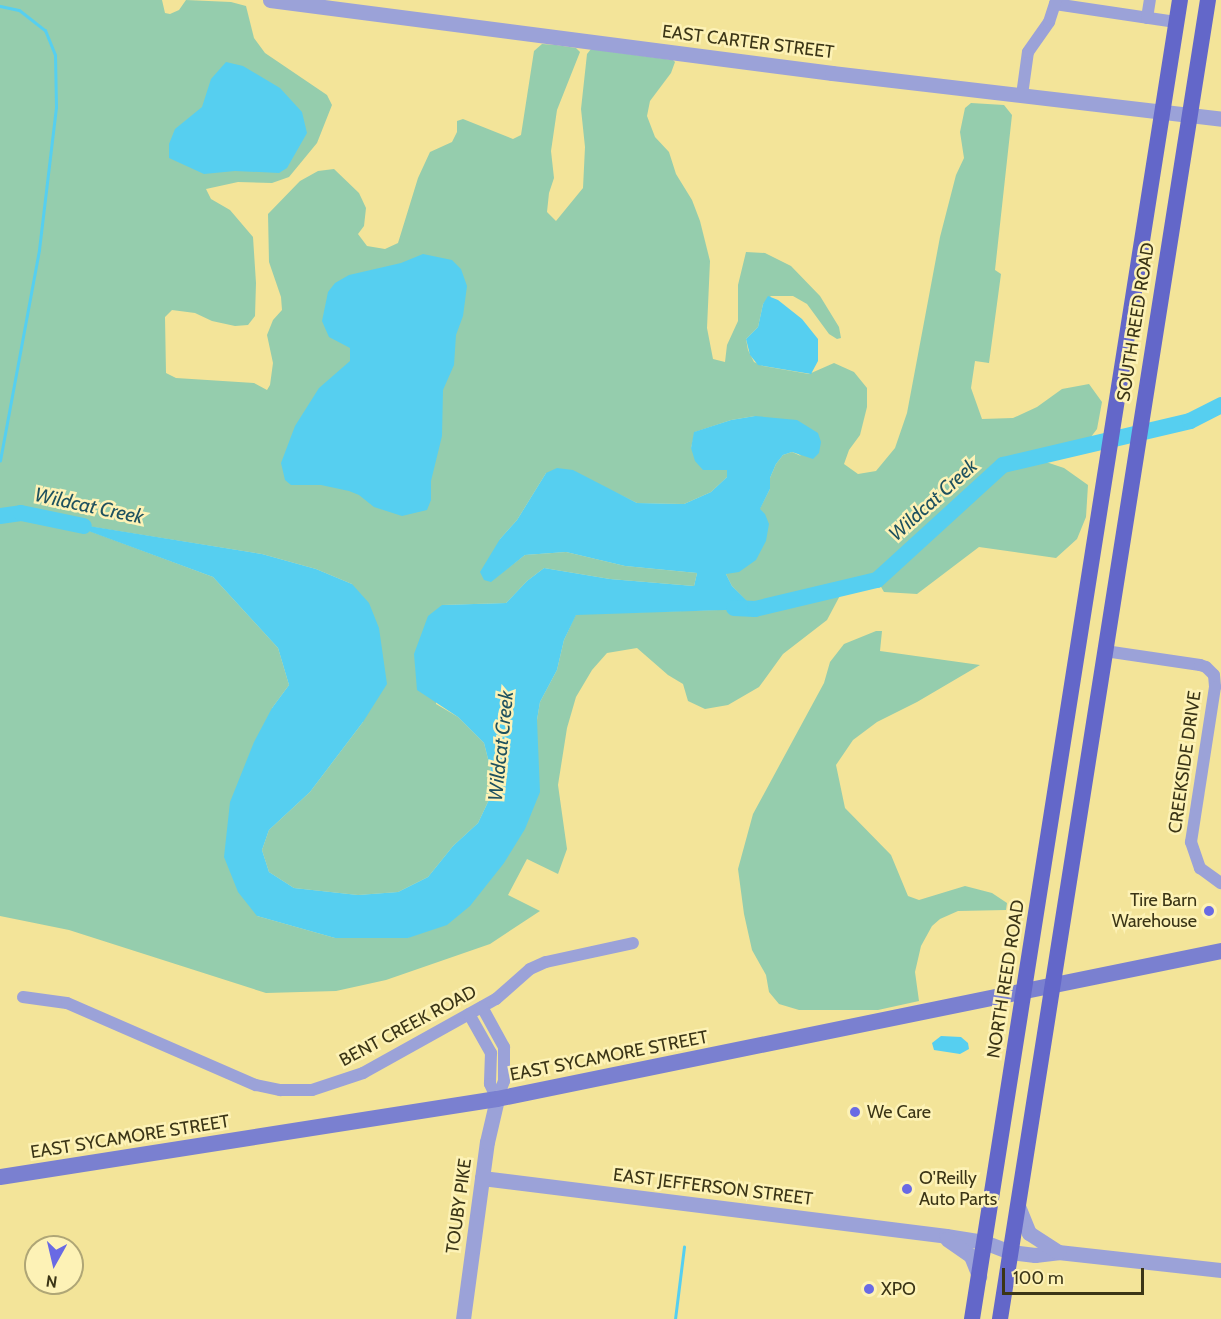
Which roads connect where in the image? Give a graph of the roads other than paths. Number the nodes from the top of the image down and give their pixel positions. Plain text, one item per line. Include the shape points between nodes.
1 (270, 0) edge
2 (1150, 0) edge
3 (1180, 0) edge
4 (1208, 0) edge
5 (1056, 2) edge
6 (1147, 18) junction
7 (1176, 22) junction
8 (1022, 95) junction
9 (1162, 111) junction
10 (1190, 115) junction
11 (1221, 119) edge
12 (1078, 645) joint
13 (1105, 651) junction
14 (1221, 883) edge
15 (633, 943) dead end
16 (1221, 951) edge
17 (1051, 987) junction
18 (1024, 992) junction
19 (23, 997) dead end
20 (482, 1007) junction
21 (469, 1014) junction
22 (497, 1099) junction
23 (0, 1177) edge
24 (482, 1178) junction
25 (1018, 1206) junction
26 (939, 1235) junction
27 (984, 1242) junction
28 (1010, 1252) junction
29 (1058, 1252) junction
30 (1221, 1270) edge
31 (979, 1276) junction
32 (463, 1319) edge
33 (972, 1319) edge
34 (1000, 1319) edge

1 - 8 street, EAST CARTER STREET
2 - 6 street
3 - 7 main road, SOUTH REED ROAD
4 - 10 main road, SOUTH REED ROAD
5 - 6 street
5 - 8 street via 1049,22 1028,52
6 - 7 street
7 - 9 main road, SOUTH REED ROAD
8 - 9 street, EAST CARTER STREET
9 - 10 street, EAST CARTER STREET
9 - 12 main road, SOUTH REED ROAD
10 - 11 street, EAST CARTER STREET
10 - 13 main road, SOUTH REED ROAD
12 - 18 main road, NORTH REED ROAD
13 - 14 street, CREEKSIDE DRIVE via 1200,665 1214,675 1191,842 1200,868
13 - 17 main road
15 - 20 street, BENT CREEK ROAD via 546,962 530,969
16 - 17 main road, EAST SYCAMORE STREET
17 - 18 main road, EAST SYCAMORE STREET
17 - 25 main road
18 - 22 main road, EAST SYCAMORE STREET
18 - 27 main road, NORTH REED ROAD
19 - 21 street, BENT CREEK ROAD via 67,1003 216,1069 280,1090 312,1090 363,1073
20 - 21 street, BENT CREEK ROAD
20 - 22 street, TOUBY PIKE via 504,1047 504,1081
21 - 22 street, TOUBY PIKE via 491,1053 490,1084
22 - 23 main road, EAST SYCAMORE STREET
22 - 24 street, TOUBY PIKE
24 - 26 street, EAST JEFFERSON STREET
24 - 32 street, TOUBY PIKE
25 - 28 main road
25 - 29 street, EAST JEFFERSON STREET via 1029,1233
26 - 27 street, EAST JEFFERSON STREET
26 - 31 street, EAST JEFFERSON STREET via 970,1256
27 - 28 street, EAST JEFFERSON STREET
27 - 31 main road, NORTH REED ROAD
28 - 29 street, EAST JEFFERSON STREET
28 - 34 main road
29 - 30 street, EAST JEFFERSON STREET
31 - 33 main road, NORTH REED ROAD

